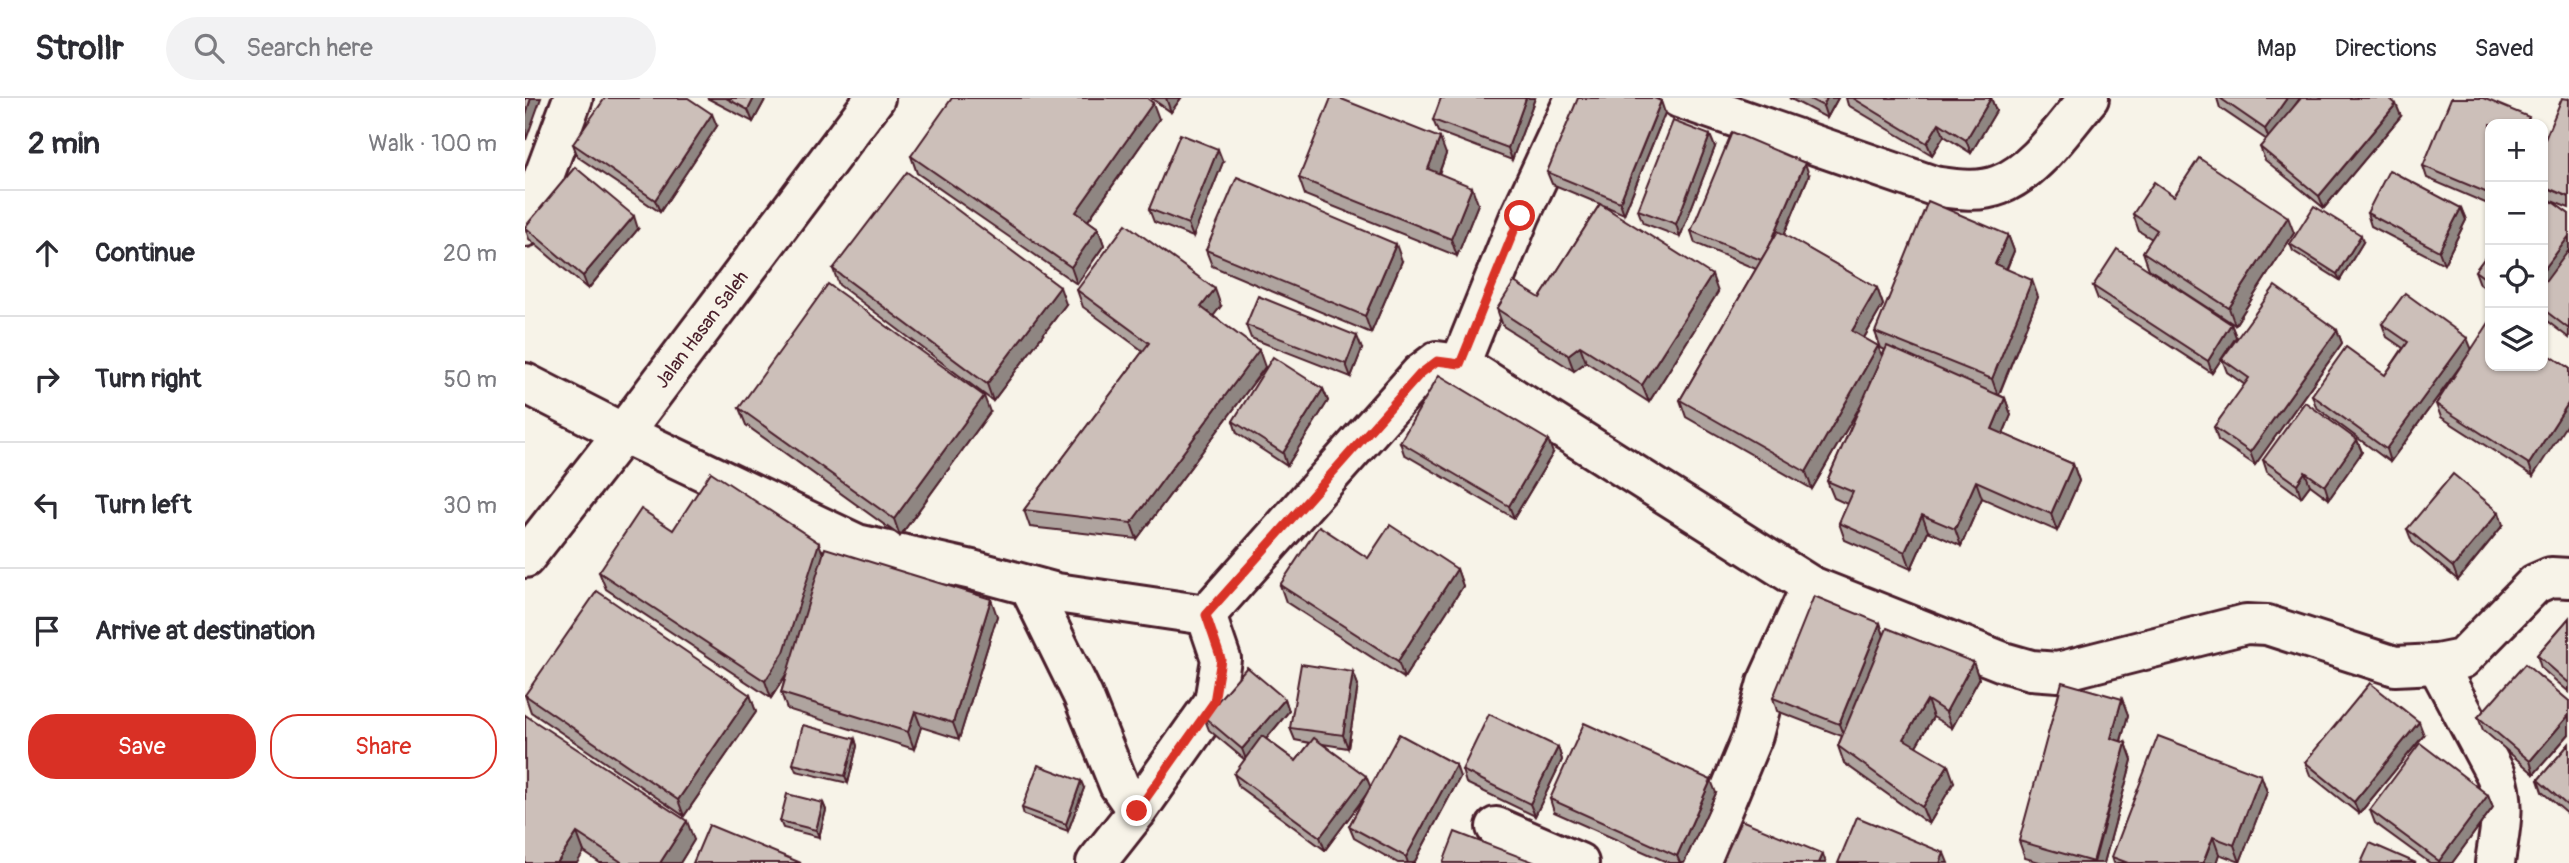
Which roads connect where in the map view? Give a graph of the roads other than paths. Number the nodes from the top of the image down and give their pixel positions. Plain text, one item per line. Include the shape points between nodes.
1 (573, 98) edge
2 (875, 98) edge
3 (1575, 98) edge
4 (1679, 98) edge
5 (2089, 98) edge
6 (525, 227) edge
7 (1460, 364) junction
8 (525, 383) edge
9 (623, 433) junction
10 (525, 558) edge
11 (2569, 578) edge
12 (1029, 586) junction
13 (1811, 586) junction
14 (1206, 615) junction
15 (2437, 664) junction
16 (1137, 811) junction
17 (1496, 827) dead end
18 (1096, 863) edge
19 (1579, 863) edge
20 (1700, 863) edge
21 (2495, 863) edge

1 - 6 street
2 - 9 street, Jalan Hasan Saleh
3 - 7 street via 1520,216
4 - 5 street via 1934,186 1968,190 1999,186 2028,168
7 - 13 street
7 - 14 street via 1437,361 1420,374
8 - 9 street
9 - 10 street, Jalan Hasan Saleh
9 - 12 street via 857,544
11 - 15 street via 2551,577 2535,584 2462,659
12 - 14 street
12 - 16 street via 1083,696 1119,785
13 - 15 street via 2031,670 2058,672 2246,624 2267,625 2395,666
13 - 20 street via 1767,683 1753,735
14 - 16 street via 1221,659 1214,702
15 - 21 street via 2502,793
16 - 18 street
17 - 19 street

